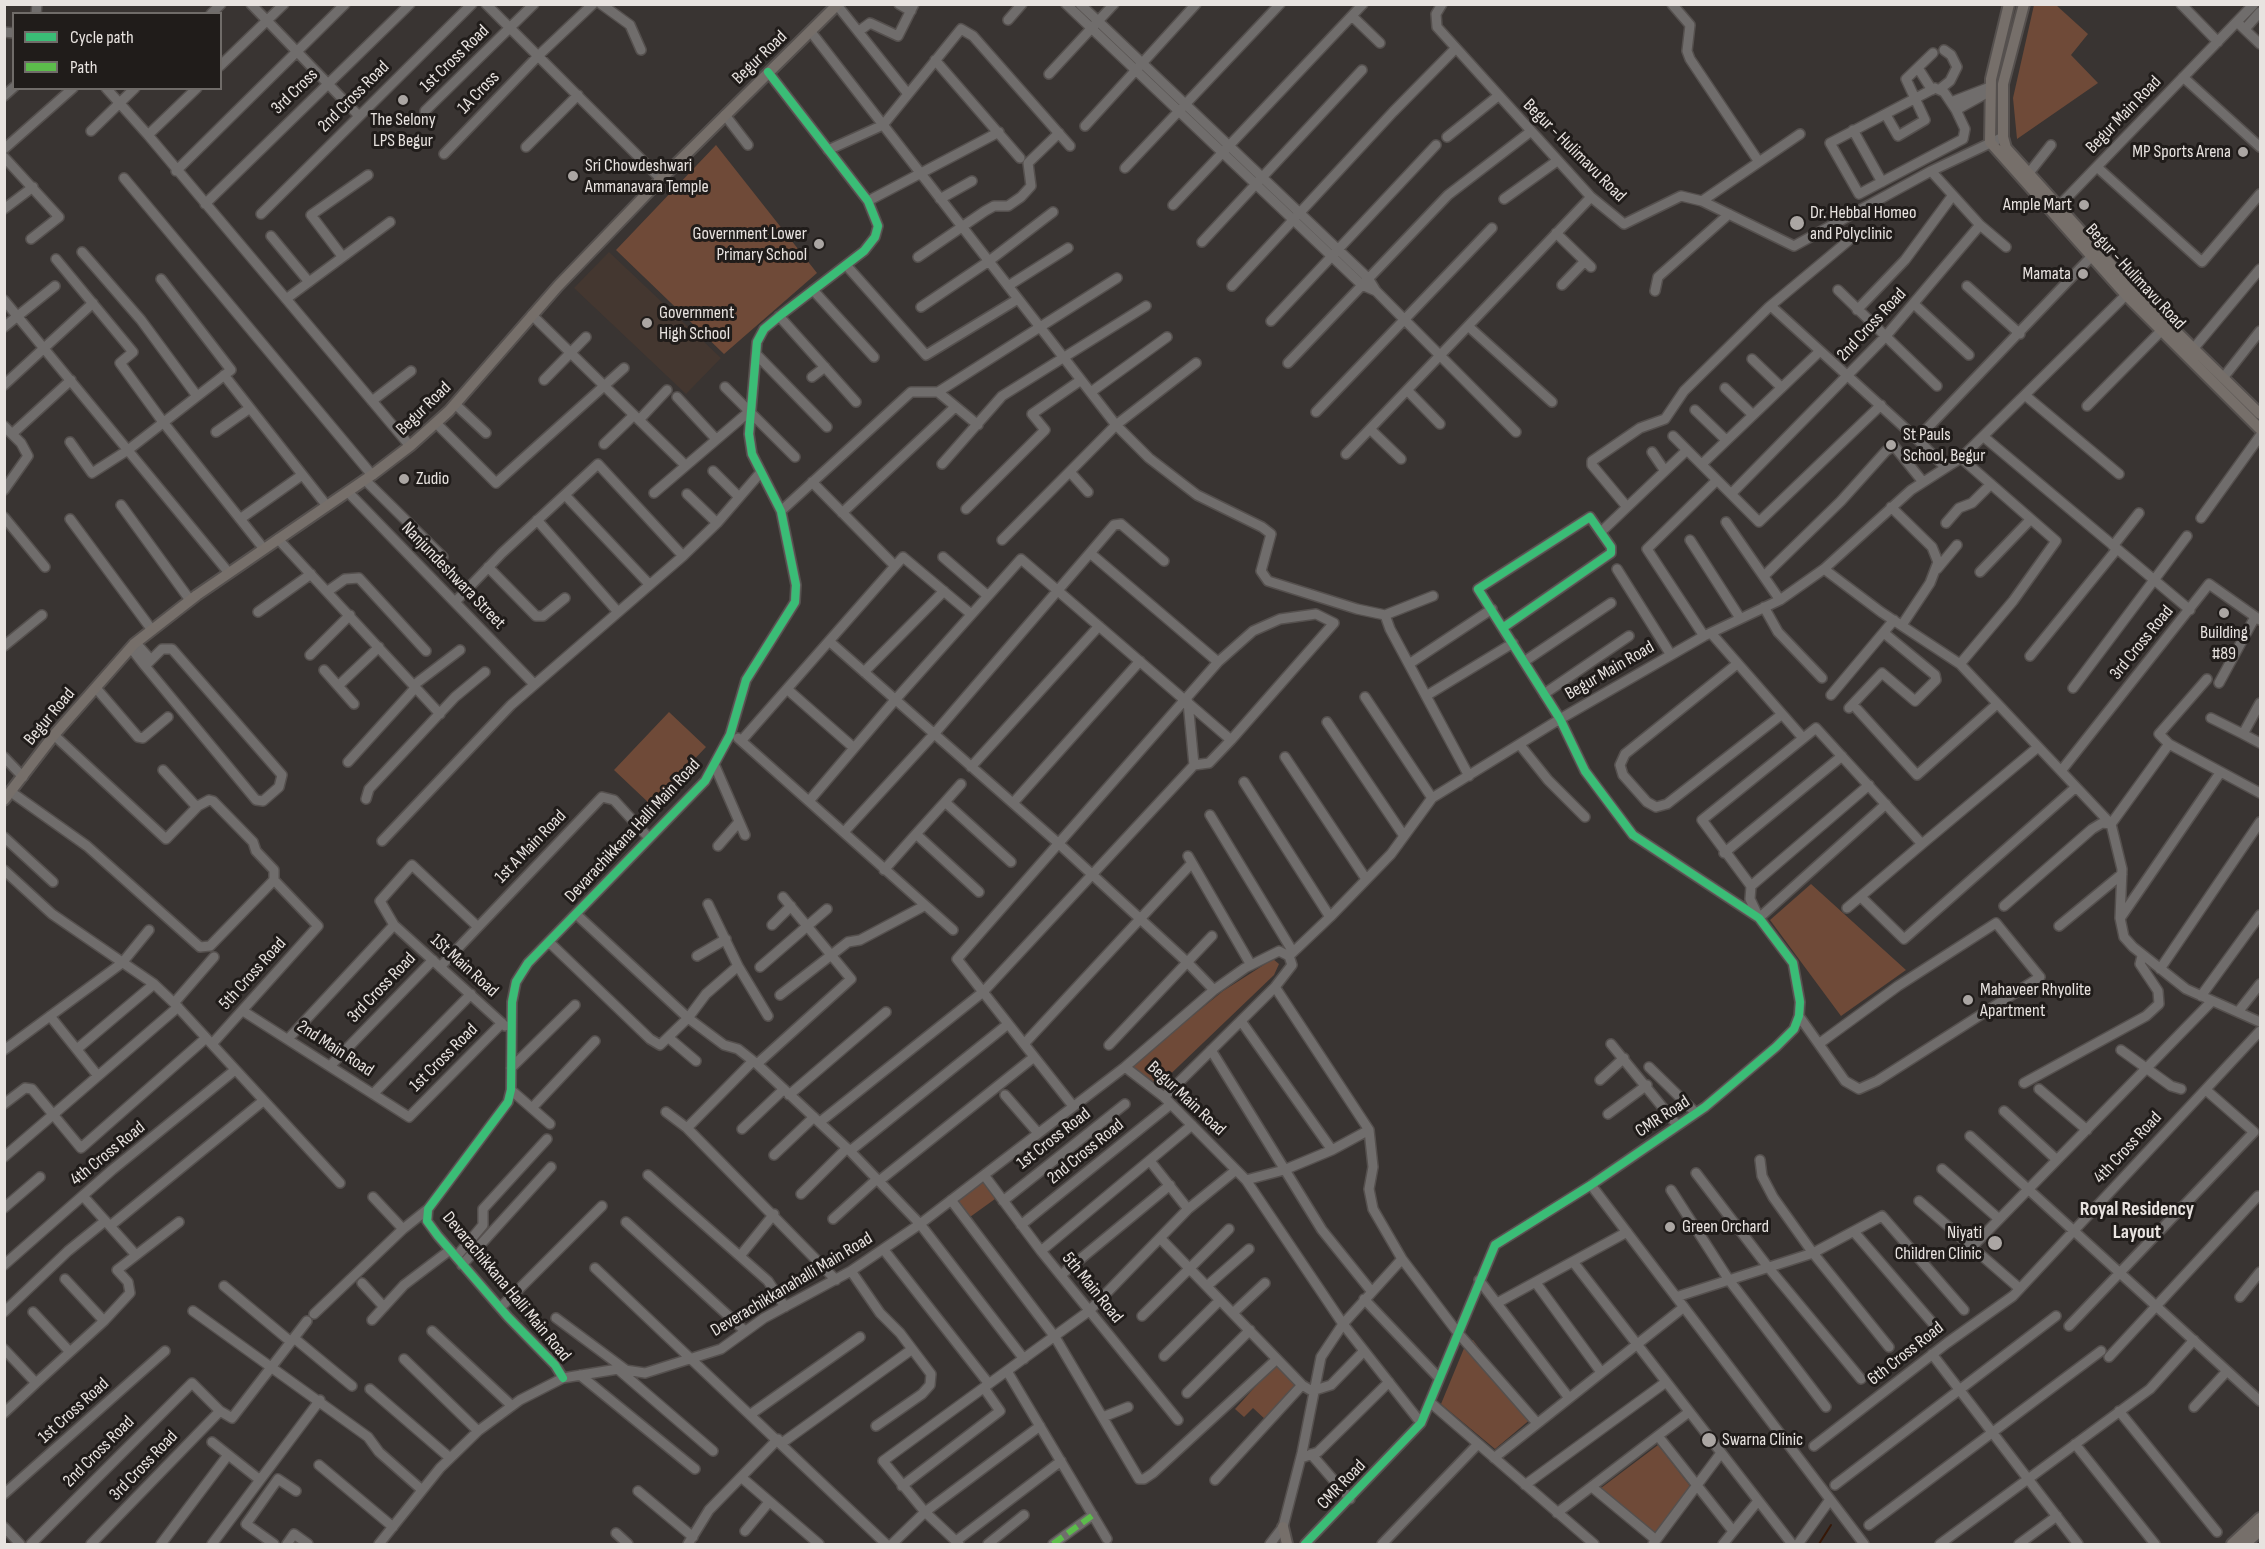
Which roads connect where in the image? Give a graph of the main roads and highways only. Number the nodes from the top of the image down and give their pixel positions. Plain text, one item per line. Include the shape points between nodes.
1 (838, 5) edge
2 (2009, 8) edge
3 (2023, 9) edge
4 (2056, 209) junction
5 (2129, 292) junction
6 (2260, 414) edge
7 (2260, 429) edge
8 (8, 796) edge
9 (2260, 1518) edge
10 (2251, 1536) edge
11 (1279, 1545) edge
12 (1287, 1545) edge
13 (2232, 1545) edge

1 - 8 main road, Begur Road via 661,179 436,423 369,477 190,600 133,646 54,735
2 - 3 main road
2 - 4 main road via 1990,89 1990,142
3 - 4 main road via 2003,84 2003,137 2006,148
4 - 5 main road, Begur - Hulimavu Road
5 - 6 main road, Begur - Hulimavu Road via 2194,348
5 - 7 main road, Begur - Hulimavu Road
9 - 10 main road
10 - 13 main road
11 - 12 main road via 1283,1527

